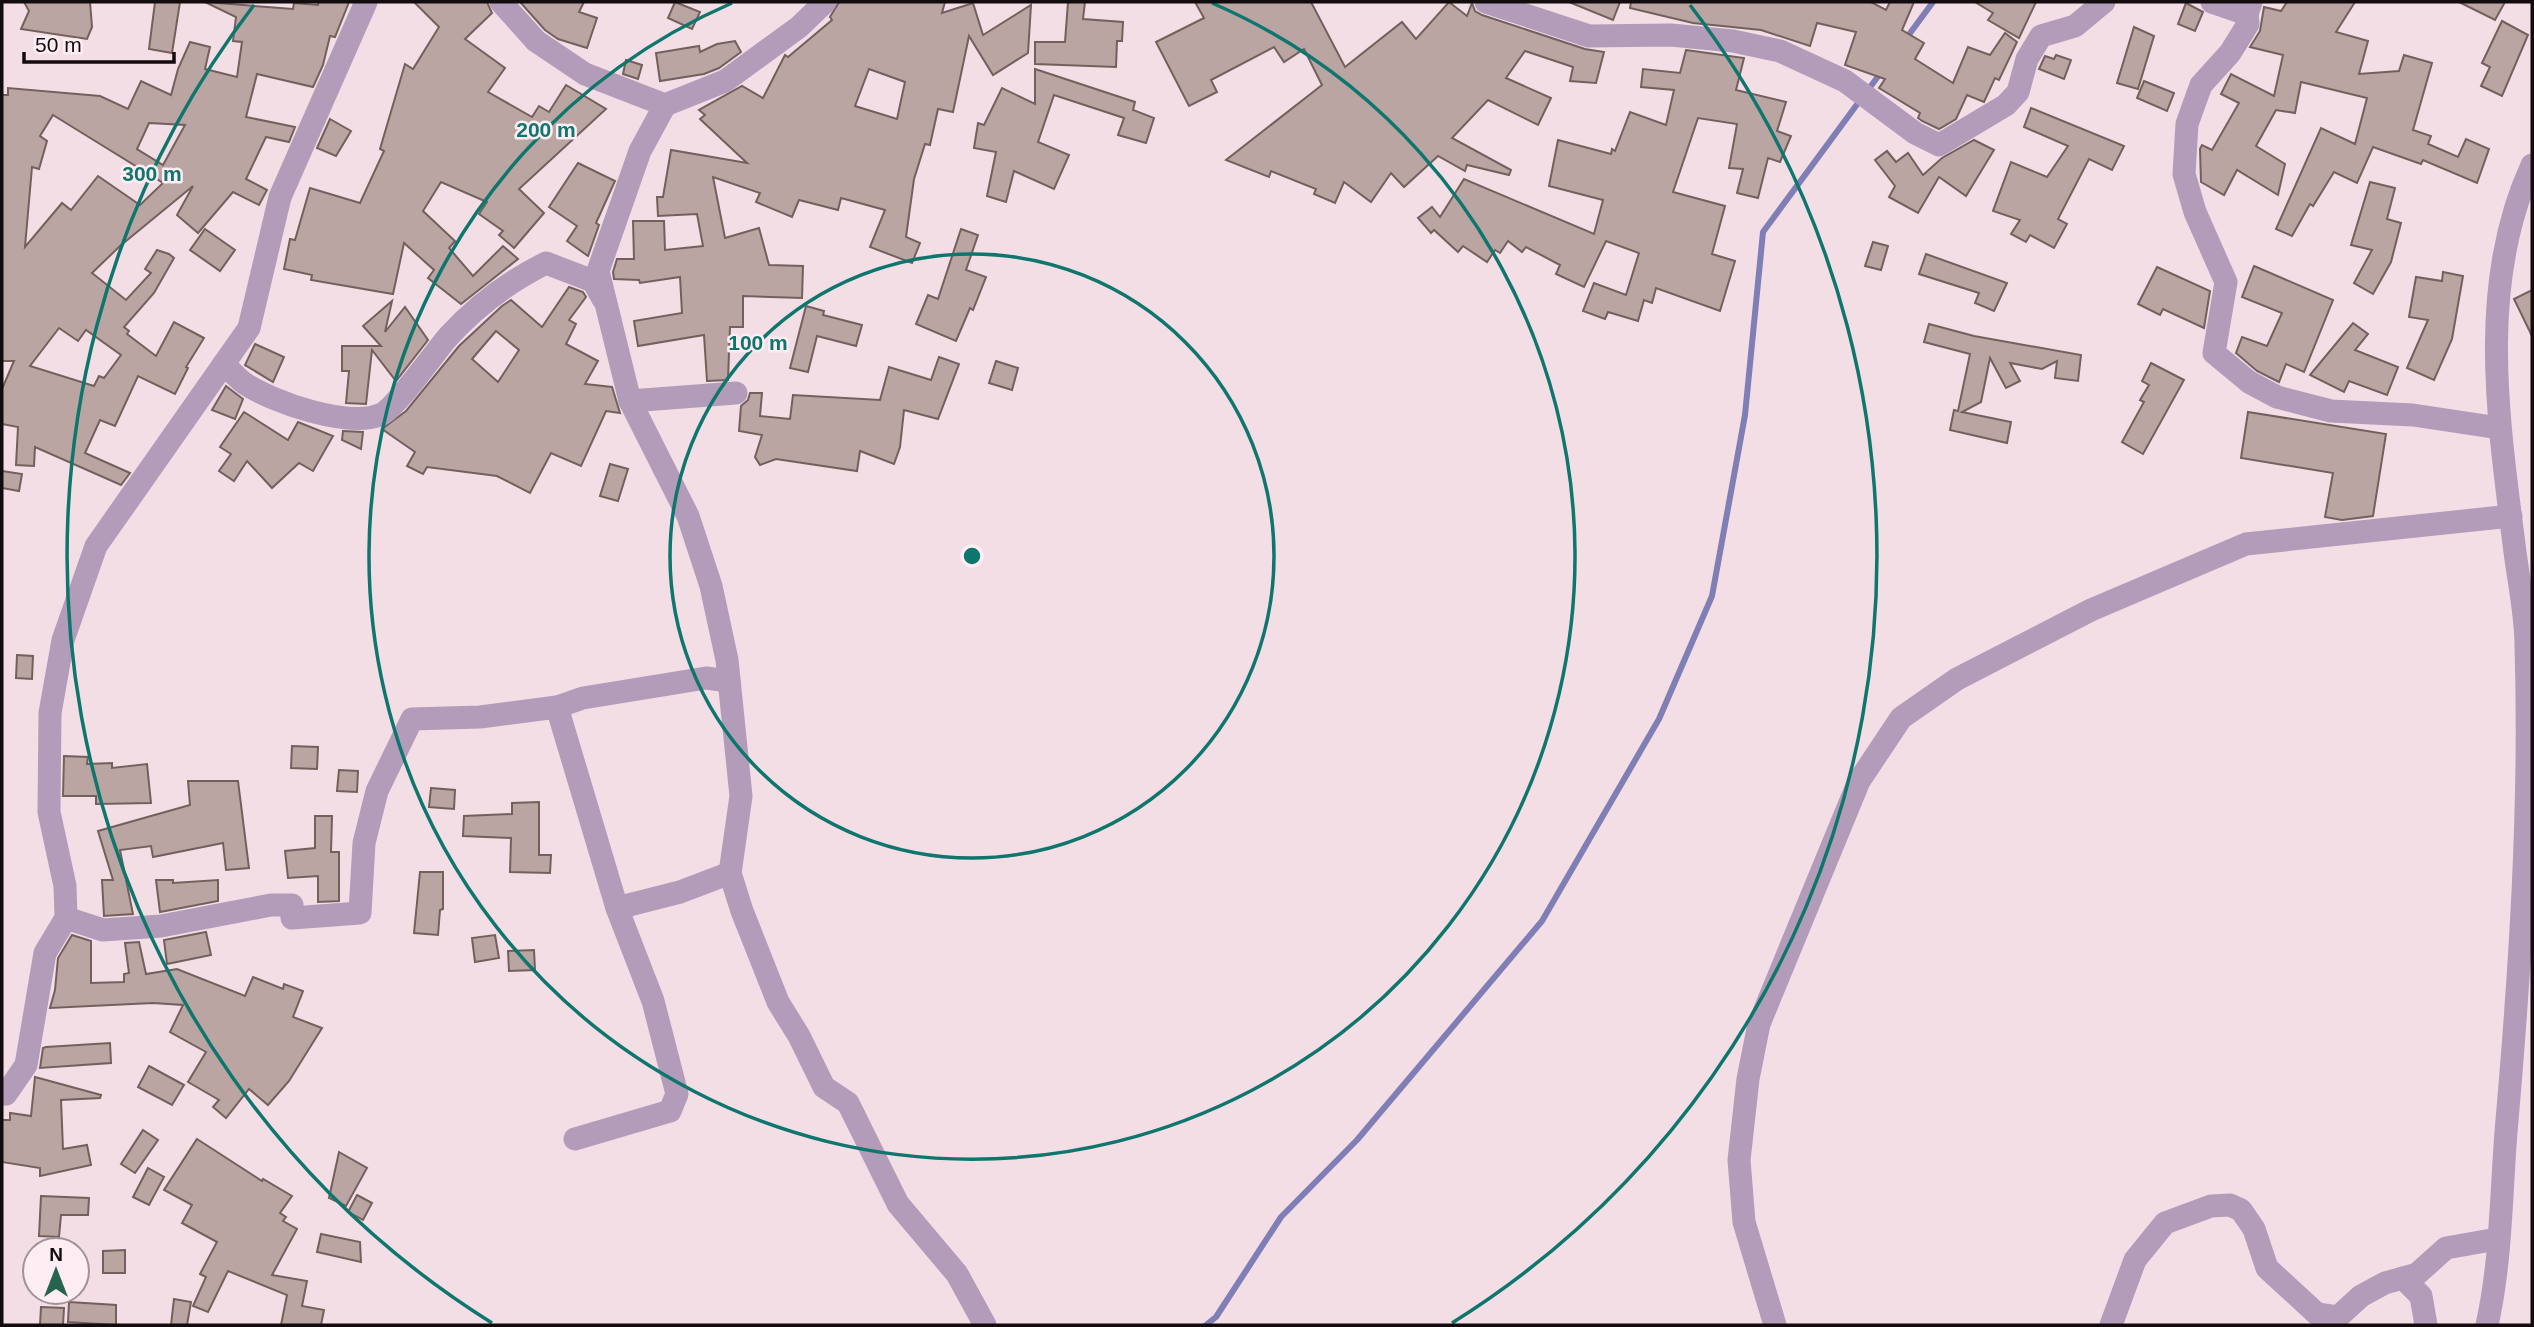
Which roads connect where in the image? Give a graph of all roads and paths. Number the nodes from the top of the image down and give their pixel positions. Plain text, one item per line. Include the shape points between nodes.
1 (366, 2) edge
2 (501, 2) edge
3 (825, 2) edge
4 (1486, 2) edge
5 (2104, 2) edge
6 (2212, 2) edge
7 (2249, 8) edge
8 (665, 105) junction
9 (2532, 165) edge
10 (603, 300) junction
11 (224, 364) junction
12 (736, 393) dead end
13 (630, 401) junction
14 (2499, 429) junction
15 (2511, 516) junction
16 (2529, 642) edge
17 (729, 681) junction
18 (557, 706) junction
19 (730, 873) junction
20 (617, 908) junction
21 (65, 918) junction
22 (2, 1093) edge
23 (575, 1139) dead end
24 (2497, 1239) junction
25 (2403, 1278) junction
26 (985, 1325) edge
27 (1776, 1325) edge
28 (2110, 1325) edge
29 (2426, 1325) edge
30 (2487, 1325) edge

1 - 11 street via 280,197 249,328
2 - 8 street via 536,41 585,74
3 - 8 street via 725,81
4 - 5 street via 1589,36 1671,35 1780,51 1845,81 1915,133 1939,145 2006,105 2018,92 2027,59 2042,36 2075,26
6 - 7 street
7 - 14 street via 2248,24 2201,85 2187,124 2184,174 2195,212 2226,282 2214,353 2249,382 2277,397 2331,411 2413,415
8 - 10 street via 640,151 598,271
9 - 14 street via 2511,227 2499,301
10 - 11 street via 593,281 546,263 504,284 451,334 396,403 373,416 324,415 288,403 243,383
10 - 13 street
11 - 21 street via 96,546 63,640 50,713 49,812 65,886
12 - 13 street
13 - 17 street via 688,516 711,586
14 - 15 street
15 - 16 street
15 - 27 street via 2246,544 2091,610 1957,680 1901,718 1859,781 1759,1024 1739,1160 1744,1222
16 - 24 street via 2521,904
17 - 18 street via 706,678
17 - 19 street via 741,796
18 - 20 street
18 - 21 street via 412,719 377,791 364,843 360,914 292,918 292,905 271,905 161,926 103,930
19 - 20 street
19 - 26 street via 778,1002 824,1087 848,1103 898,1204 957,1274
20 - 23 street via 653,1001 677,1094 670,1111
21 - 22 street via 45,953 26,1065 6,1094
24 - 25 street via 2446,1248 2417,1273
24 - 30 street
25 - 28 street via 2361,1296 2338,1317 2317,1314 2267,1268 2255,1228 2241,1210 2230,1205 2211,1206 2165,1223 2135,1260
25 - 29 street via 2421,1296

